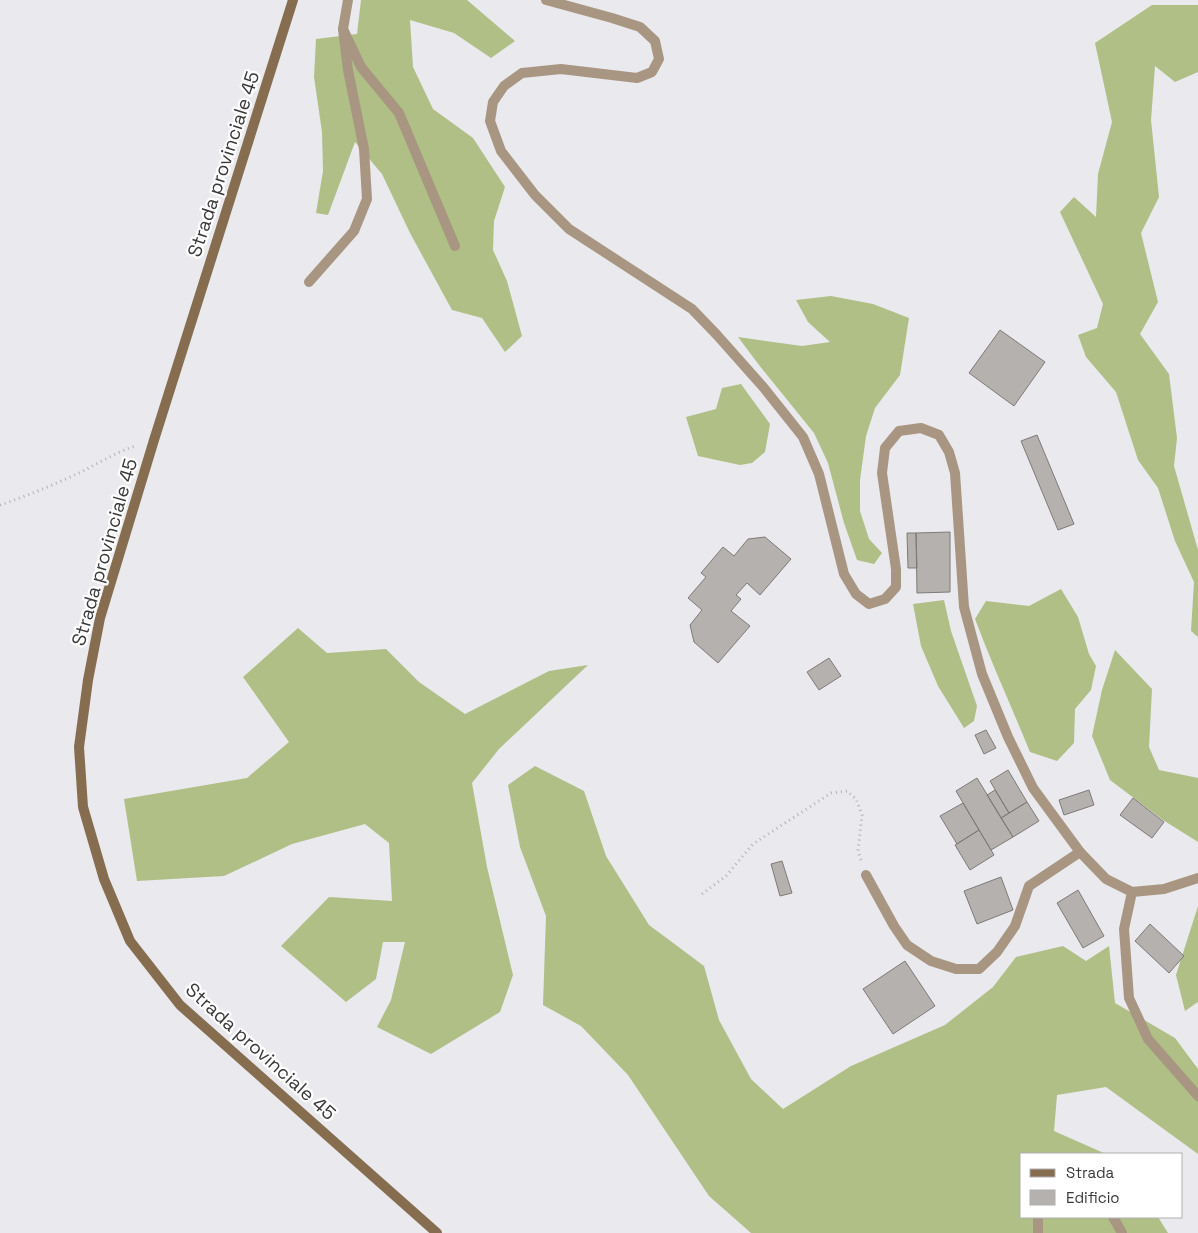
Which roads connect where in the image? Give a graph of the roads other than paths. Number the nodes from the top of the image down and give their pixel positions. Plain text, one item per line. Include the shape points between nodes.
1 (293, 0) edge
2 (348, 0) edge
3 (546, 0) edge
4 (343, 29) junction
5 (455, 246) dead end
6 (309, 282) dead end
7 (1080, 852) junction
8 (866, 875) road end
9 (1198, 878) edge
10 (1132, 892) junction
11 (1198, 1096) edge
12 (1038, 1218) edge
13 (1114, 1218) edge
14 (437, 1233) edge
15 (1038, 1233) edge
16 (1122, 1233) edge

1 - 14 main road, Strada provinciale 45 via 100,618 79,747 83,807 104,879 130,941 180,1005
2 - 4 street
3 - 7 street via 640,27 655,41 660,59 652,72 637,78 561,69 522,73 504,86 493,102 490,121 501,151 535,195 569,229 692,309 764,388 803,437 819,474 844,574 856,594 869,604 885,599 896,587 882,473 885,448 899,431 921,428 939,435 949,452 955,473 964,608 982,674 1033,788
4 - 5 street via 361,67 398,113
4 - 6 street via 364,150 367,198 354,231
7 - 8 street via 1029,886 1015,926 997,952 979,969 956,969 930,961 907,945
7 - 10 street via 1106,879
9 - 10 street via 1164,889
10 - 11 street via 1124,929 1129,998 1148,1040
12 - 15 street
13 - 16 street

